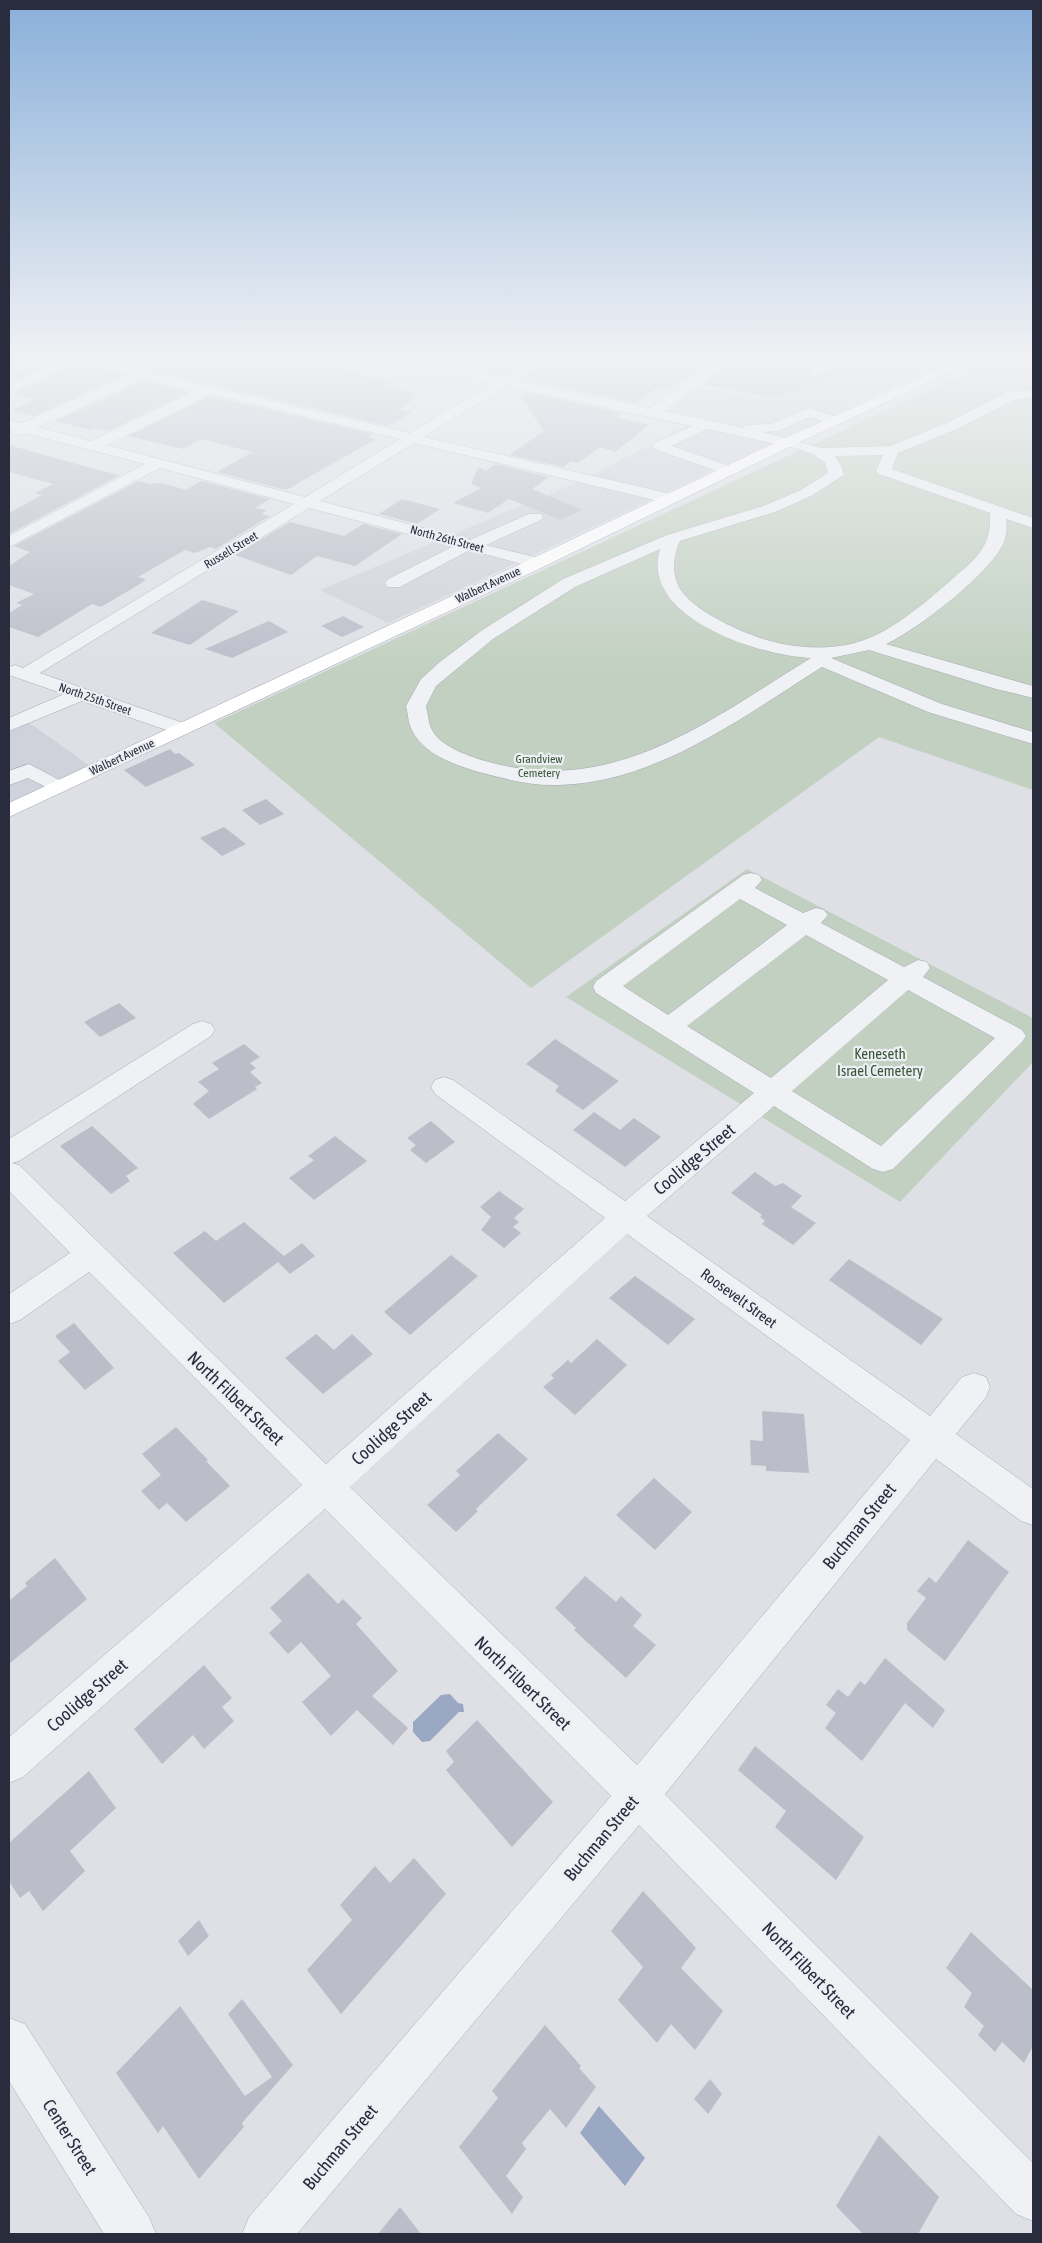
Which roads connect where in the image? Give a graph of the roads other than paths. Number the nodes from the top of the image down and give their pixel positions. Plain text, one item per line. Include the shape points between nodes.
1 (155, 466) edge
2 (164, 466) edge
3 (369, 466) edge
4 (532, 466) edge
5 (715, 466) edge
6 (737, 466) edge
7 (832, 466) edge
8 (869, 466) edge
9 (886, 466) edge
10 (728, 470) junction
11 (835, 470) junction
12 (884, 470) junction
13 (605, 483) junction
14 (583, 492) dead end
15 (667, 498) junction
16 (308, 503) junction
17 (998, 511) junction
18 (535, 517) dead end
19 (1033, 523) edge
20 (673, 538) junction
21 (9, 542) edge
22 (470, 545) junction
23 (537, 563) junction
24 (394, 582) dead end
25 (868, 644) junction
26 (819, 656) junction
27 (17, 671) edge
28 (1033, 692) edge
29 (81, 694) junction
30 (9, 725) edge
31 (182, 729) junction
32 (1033, 738) edge
33 (9, 756) edge
34 (28, 770) junction
35 (9, 779) edge
36 (58, 787) junction
37 (9, 811) edge
38 (810, 919) junction
39 (912, 973) junction
40 (669, 1027) junction
41 (202, 1030) dead end
42 (444, 1087) dead end
43 (773, 1092) junction
44 (9, 1153) edge
45 (9, 1173) edge
46 (627, 1216) junction
47 (90, 1255) junction
48 (9, 1310) edge
49 (974, 1387) dead end
50 (931, 1438) junction
51 (326, 1486) junction
52 (1033, 1509) edge
53 (9, 1763) edge
54 (638, 1795) junction
55 (9, 2040) edge
56 (1033, 2197) edge
57 (132, 2234) edge
58 (266, 2234) edge

1 - 21 street
2 - 16 street, North 26th Street
3 - 16 street, Russell Street
4 - 13 street
5 - 10 street
6 - 10 main road, Walbert Avenue
7 - 11 street
8 - 12 street
9 - 12 street
10 - 15 main road, Walbert Avenue
11 - 12 street
11 - 20 street via 836,475 806,493 769,509
12 - 17 street
13 - 14 street
13 - 15 street
15 - 23 main road, Walbert Avenue
16 - 22 street, North 26th Street
16 - 27 street, Russell Street
17 - 19 street
17 - 25 street via 998,534 985,559 901,627
18 - 22 street
20 - 26 street via 666,554 665,573 672,590 692,609 748,640
20 - 26 street via 570,583 472,647 428,683 416,706 422,730 442,750 476,765 518,776 569,778 611,772 654,756 697,734
22 - 23 street, North 26th Street
22 - 24 street
23 - 31 main road, Walbert Avenue
25 - 26 street
25 - 28 street
26 - 32 street via 882,687 935,708
27 - 29 street, North 25th Street
29 - 30 street
29 - 31 street, North 25th Street
31 - 36 main road, Walbert Avenue
33 - 34 street
34 - 35 street
34 - 36 street
36 - 37 main road, Walbert Avenue
38 - 39 street
38 - 40 street
38 - 40 street via 745,884 604,987
39 - 43 street, Coolidge Street
39 - 43 street via 1013,1036 883,1161
40 - 43 street
41 - 44 street
42 - 46 street, Roosevelt Street
43 - 46 street, Coolidge Street
45 - 47 street, North Filbert Street
46 - 50 street, Roosevelt Street
46 - 51 street, Coolidge Street
47 - 48 street
47 - 51 street, North Filbert Street
49 - 50 street, Buchman Street
50 - 52 street, Roosevelt Street
50 - 54 street, Buchman Street
51 - 53 street, Coolidge Street
51 - 54 street, North Filbert Street
54 - 56 street, North Filbert Street
54 - 58 street, Buchman Street
55 - 57 street, Center Street

